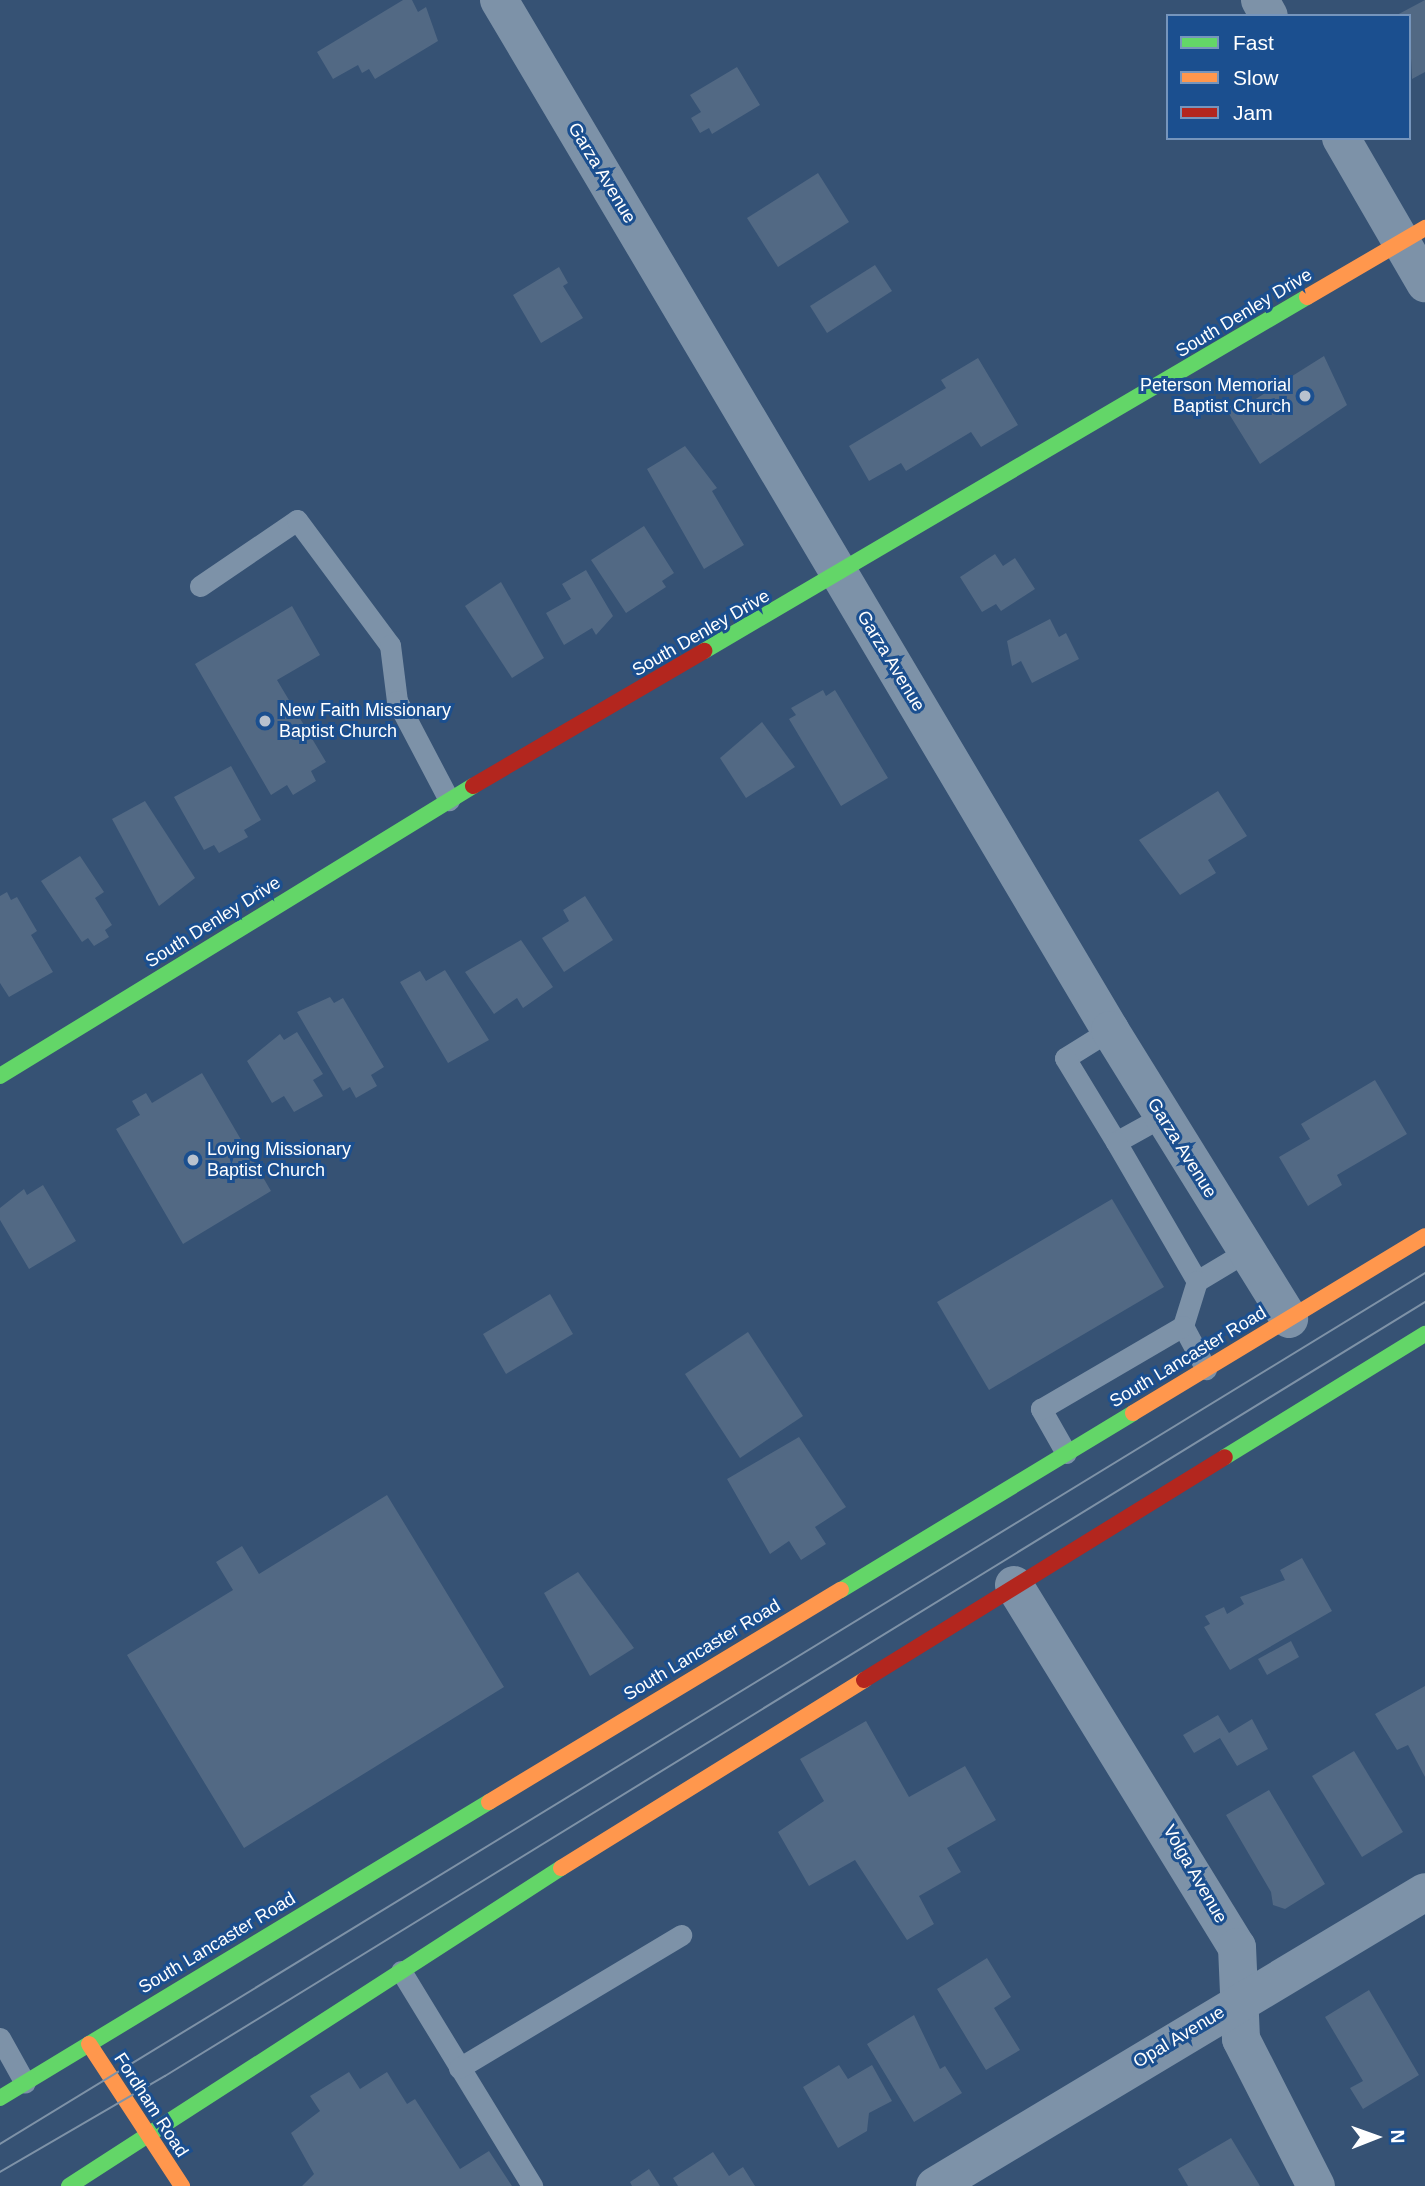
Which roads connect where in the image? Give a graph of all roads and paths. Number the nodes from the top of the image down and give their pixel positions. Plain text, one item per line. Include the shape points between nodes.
1 (499, 0) edge
2 (1342, 140) edge
3 (1413, 235) edge
4 (1425, 283) edge
5 (841, 575) junction
6 (200, 586) dead end
7 (449, 800) junction
8 (1110, 1030) junction
9 (0, 1076) edge
10 (1163, 1116) junction
11 (1116, 1142) junction
12 (1425, 1237) edge
13 (1247, 1251) junction
14 (1197, 1281) junction
15 (1289, 1319) junction
16 (1183, 1326) junction
17 (1425, 1334) edge
18 (1206, 1369) junction
19 (1066, 1453) junction
20 (1014, 1585) junction
21 (1425, 1892) edge
22 (681, 1935) dead end
23 (401, 1971) junction
24 (1241, 1999) junction
25 (0, 2038) edge
26 (89, 2045) junction
27 (459, 2068) junction
28 (25, 2083) junction
29 (0, 2098) edge
30 (149, 2137) junction
31 (69, 2186) edge
32 (182, 2186) edge
33 (532, 2186) edge
34 (935, 2186) edge
35 (1316, 2186) edge

1 - 5 street, Garza Avenue
2 - 3 street
3 - 4 street
3 - 5 main road, South Denley Drive
5 - 7 main road, South Denley Drive
5 - 8 street, Garza Avenue
6 - 7 lane via 297,520 390,645 397,701
7 - 9 main road, South Denley Drive
8 - 10 street, Garza Avenue
8 - 11 lane via 1066,1058
10 - 11 lane
10 - 13 street, Garza Avenue
11 - 14 lane
12 - 15 main road, South Lancaster Road
13 - 14 lane
13 - 15 street, Garza Avenue
14 - 16 lane
15 - 18 main road, South Lancaster Road
16 - 18 lane
16 - 19 lane via 1041,1409
17 - 20 main road
18 - 19 main road, South Lancaster Road
19 - 26 main road, South Lancaster Road
20 - 23 main road
20 - 24 street, Volga Avenue via 1177,1842 1237,1947
21 - 24 street, Opal Avenue
22 - 27 lane
23 - 27 lane
23 - 30 main road
24 - 34 street, Opal Avenue
24 - 35 street, Volga Avenue via 1241,2039
25 - 28 lane
26 - 28 main road, South Lancaster Road
26 - 30 main road, Fordham Road
27 - 33 lane
28 - 29 main road, South Lancaster Road
30 - 31 main road
30 - 32 main road, Fordham Road

